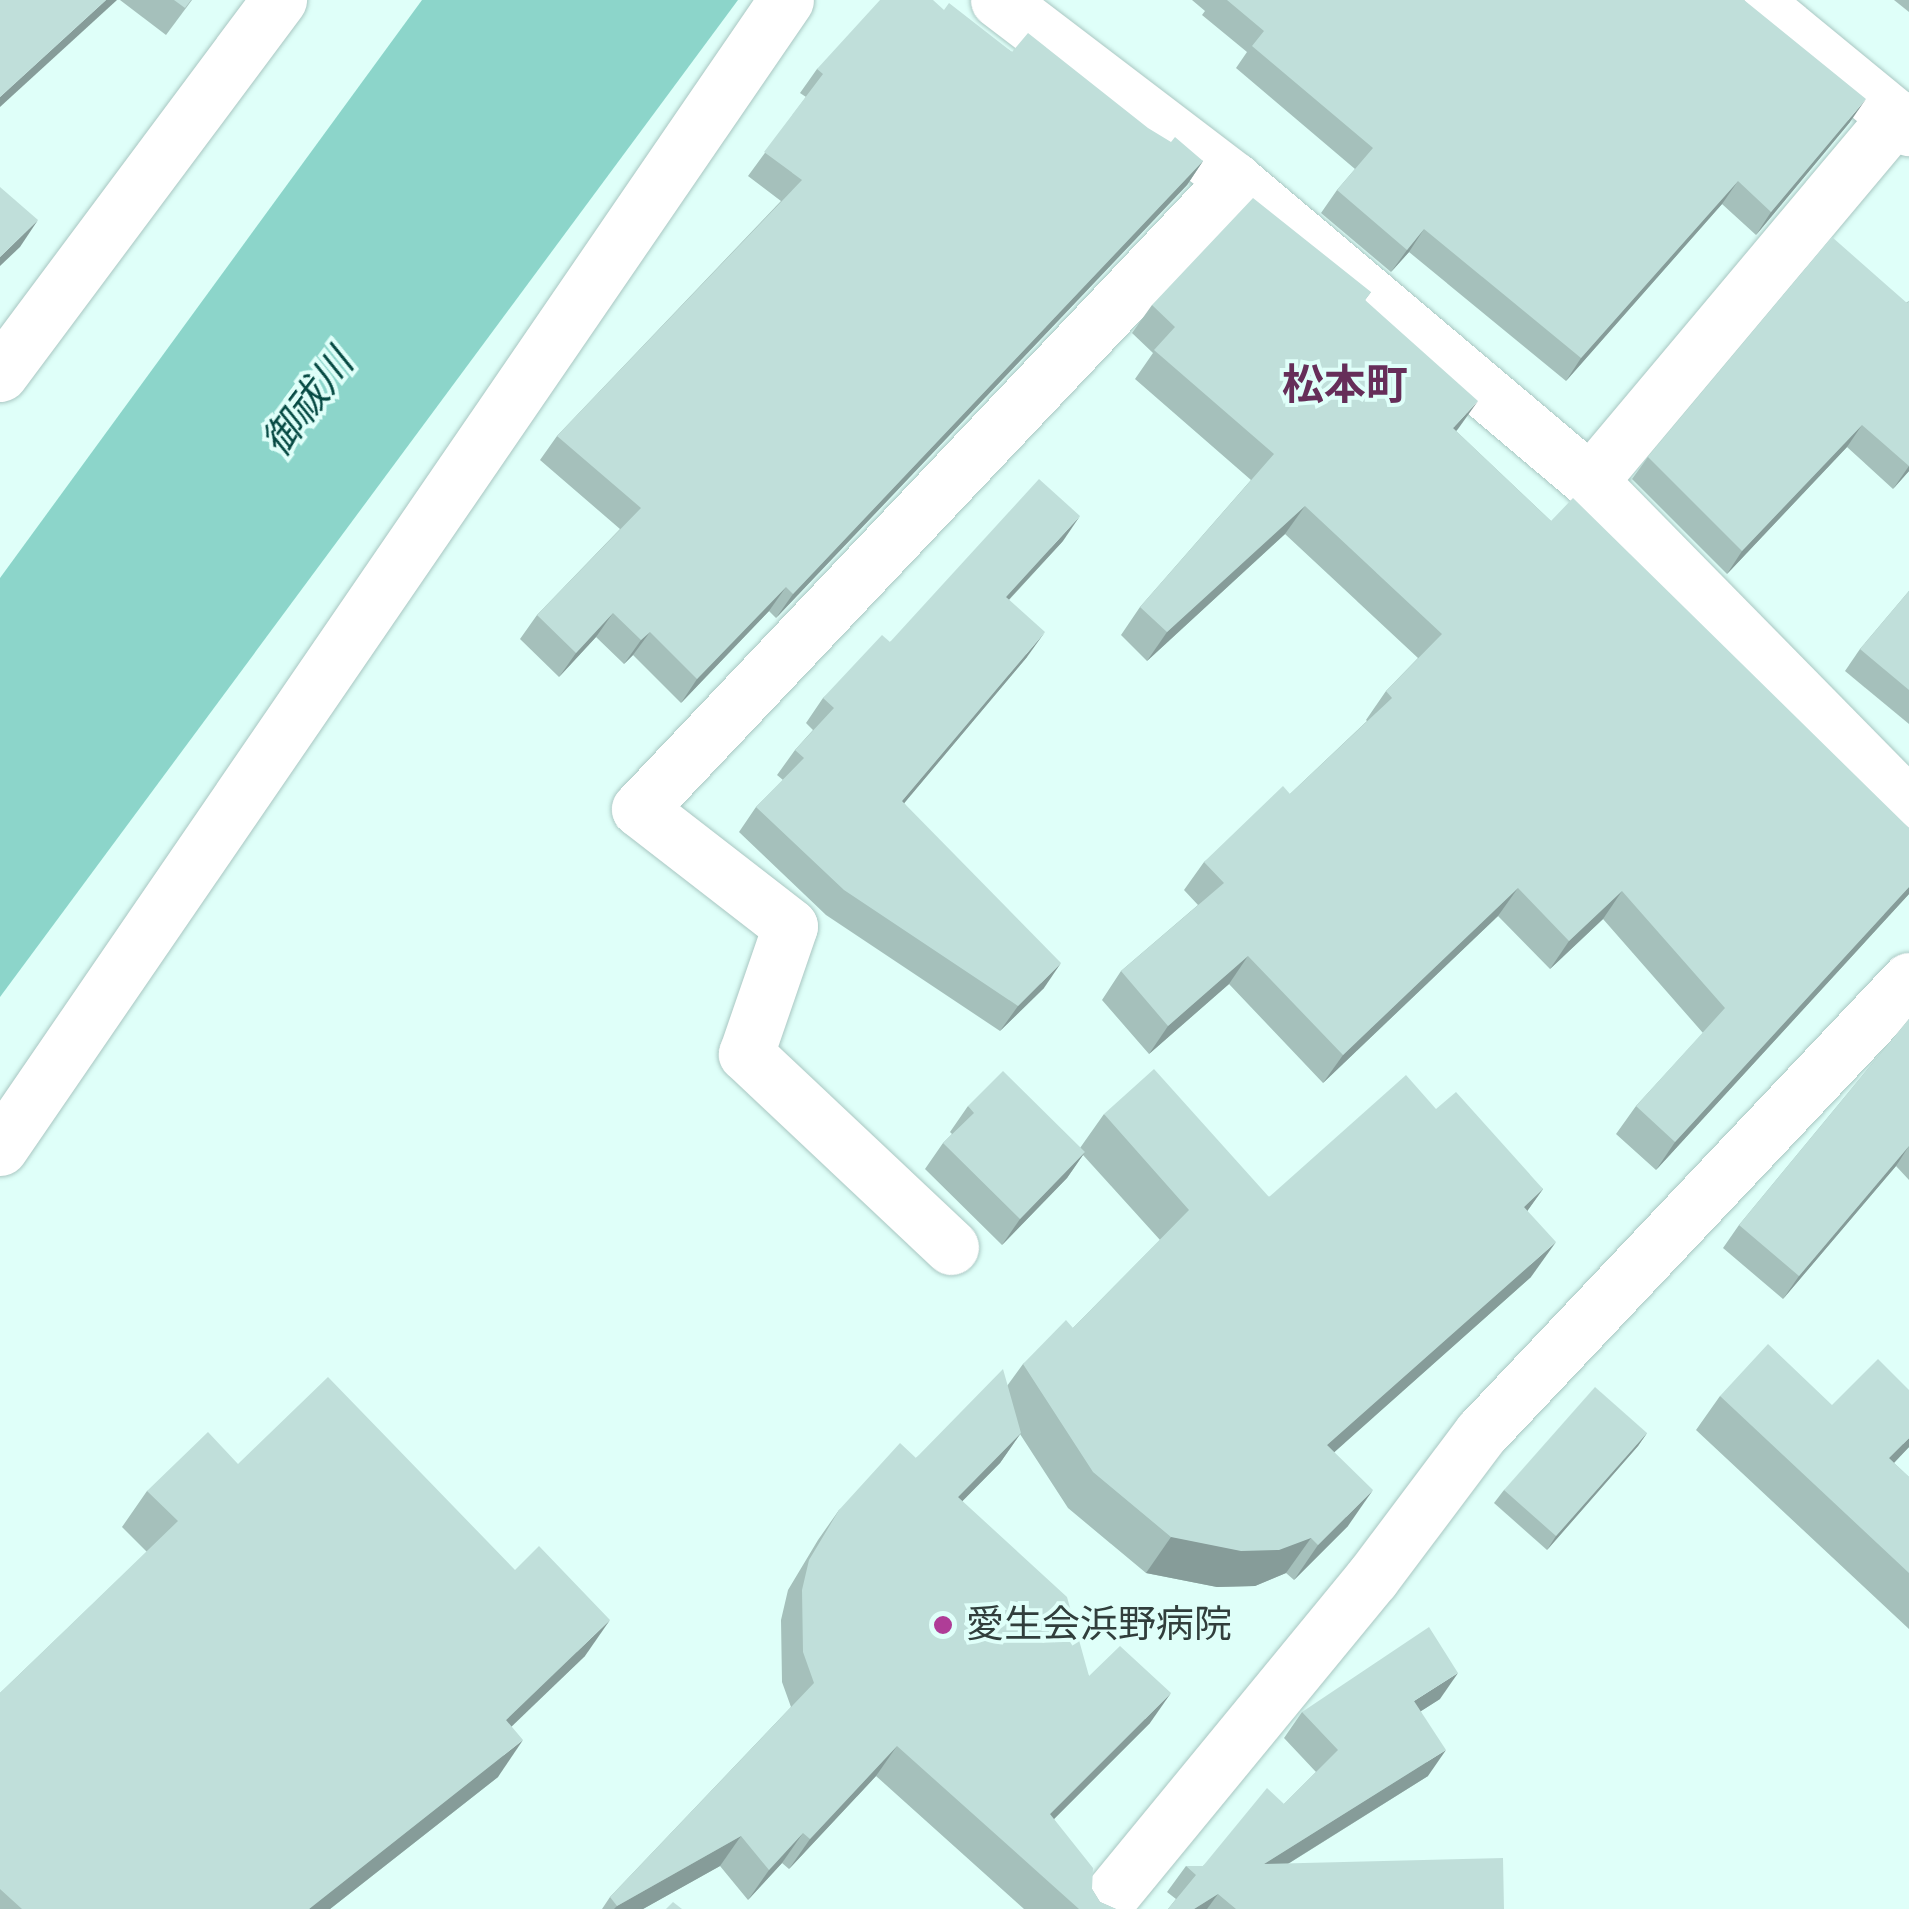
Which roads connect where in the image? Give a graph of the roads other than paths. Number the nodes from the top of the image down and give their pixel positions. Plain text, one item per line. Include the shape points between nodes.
1 (279, 0) edge
2 (786, 0) edge
3 (998, 0) edge
4 (1754, 0) edge
5 (1905, 123) edge
6 (1234, 180) junction
7 (0, 374) edge
8 (1590, 481) junction
9 (1909, 806) edge
10 (1909, 980) edge
11 (0, 1148) edge
12 (951, 1247) dead end
13 (1100, 1909) edge

1 - 7 street
2 - 11 street
3 - 6 street
4 - 5 street
5 - 8 street
6 - 8 street
6 - 12 street via 639,809 790,926 746,1054
8 - 9 street
10 - 13 street via 1481,1433 1372,1578

